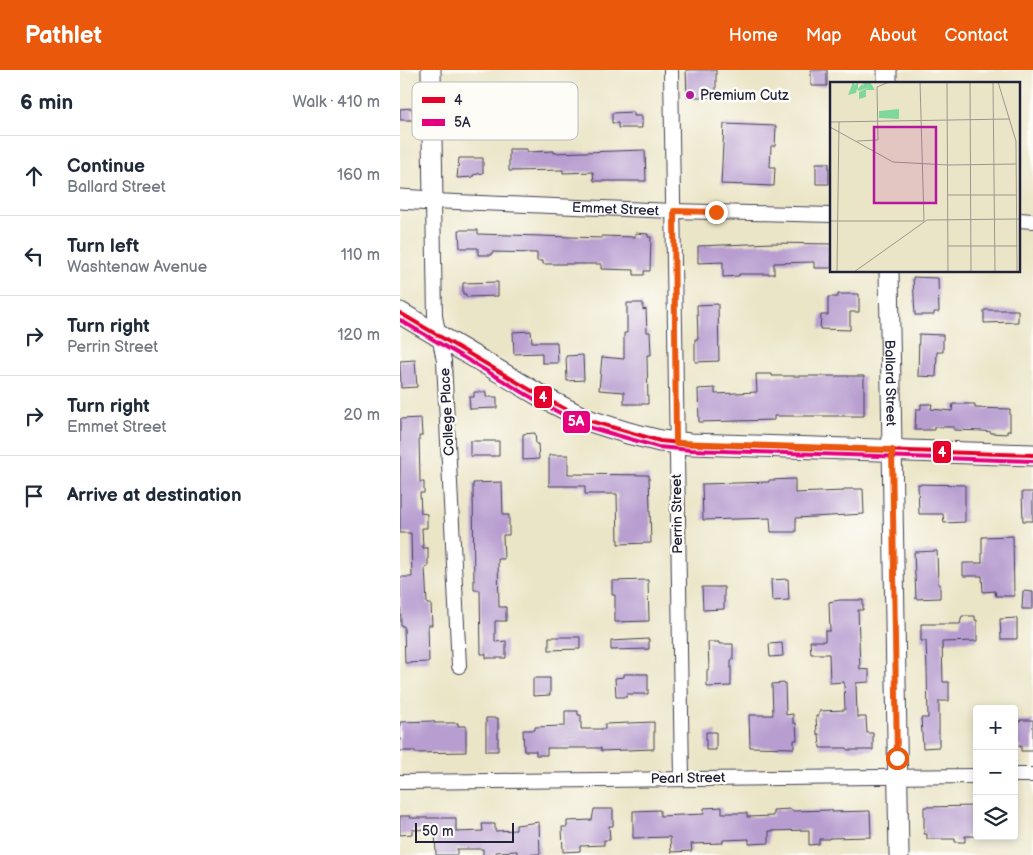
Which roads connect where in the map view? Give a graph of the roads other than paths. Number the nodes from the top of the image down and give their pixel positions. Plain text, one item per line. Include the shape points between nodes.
1 (671, 70) edge
2 (432, 140) edge
3 (400, 200) edge
4 (433, 201) junction
5 (674, 211) junction
6 (830, 215) edge
7 (1020, 220) edge
8 (1033, 221) edge
9 (889, 272) edge
10 (400, 313) edge
11 (438, 336) junction
12 (676, 443) junction
13 (892, 450) junction
14 (1033, 455) edge
15 (459, 666) dead end
16 (1018, 775) edge
17 (1033, 775) edge
18 (973, 776) edge
19 (897, 777) junction
20 (682, 778) junction
21 (400, 782) edge
22 (899, 855) edge

1 - 5 street, Perrin Street
2 - 4 street, College Place
3 - 4 street, Emmet Street
4 - 5 street, Emmet Street
4 - 11 street, College Place
5 - 6 street, Emmet Street
5 - 12 street, Perrin Street
7 - 8 street
9 - 13 street, Ballard Street
10 - 11 main road
11 - 12 main road via 587,420 628,434
11 - 15 street, College Place via 444,362
12 - 13 main road
12 - 20 street, Perrin Street
13 - 14 main road
13 - 19 street, Ballard Street
16 - 17 street
18 - 19 street, Pearl Street
19 - 20 street, Pearl Street
19 - 22 street, Ballard Street
20 - 21 street, Pearl Street

